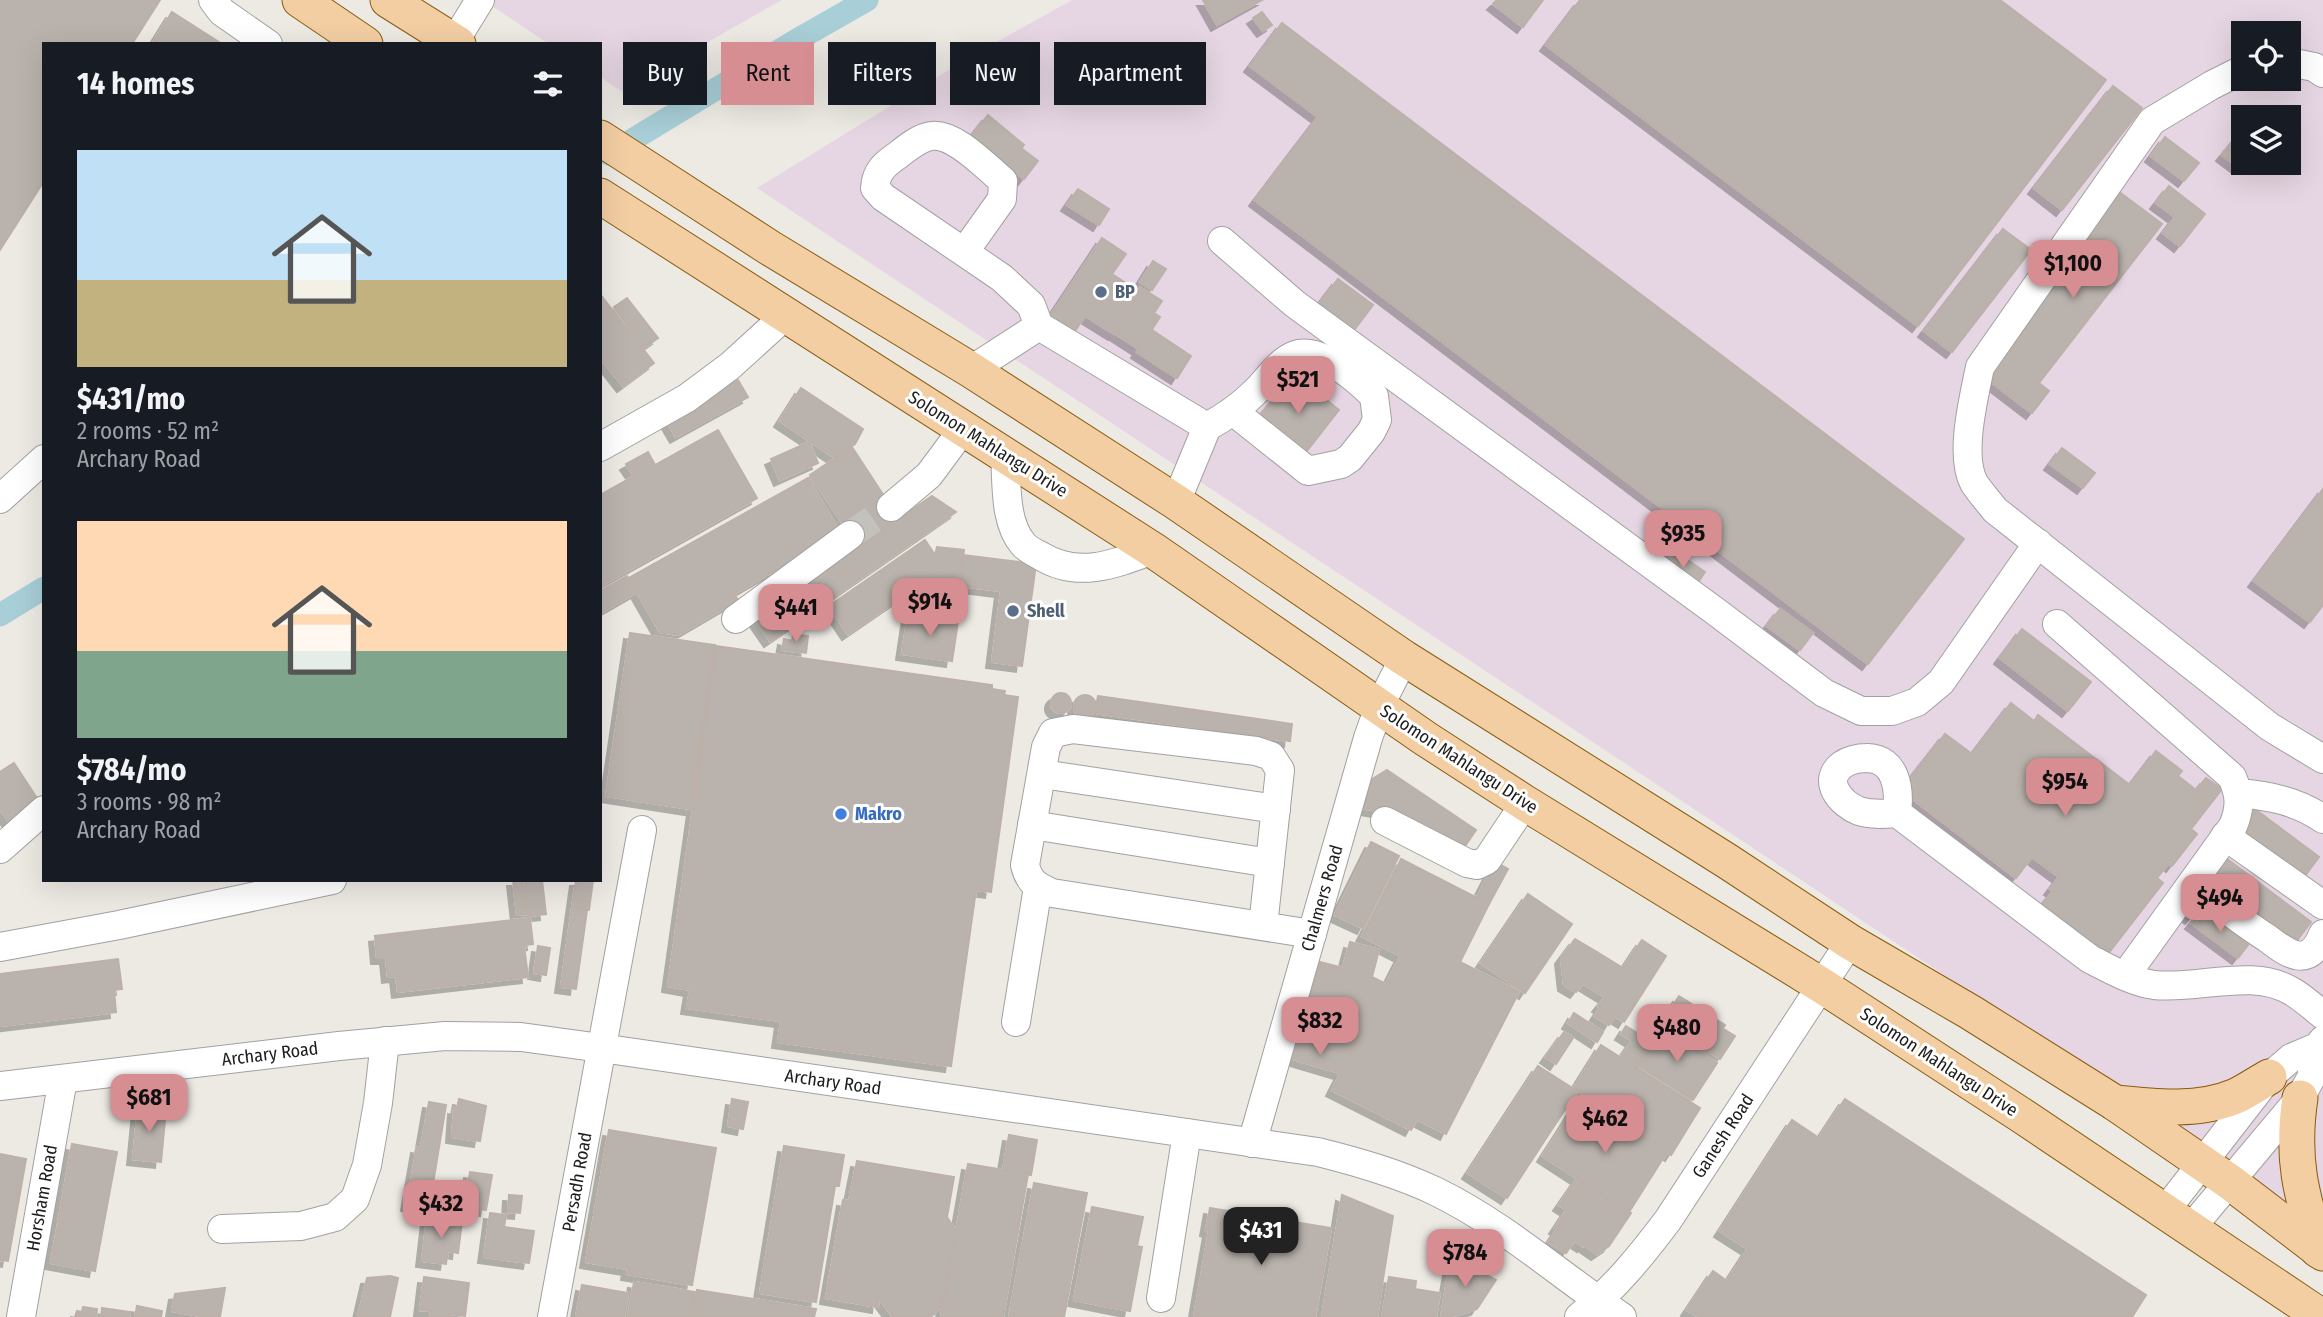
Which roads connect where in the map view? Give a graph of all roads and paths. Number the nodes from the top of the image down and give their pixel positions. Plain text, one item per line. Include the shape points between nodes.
1 (213, 0) edge
2 (300, 0) edge
3 (388, 0) edge
4 (480, 0) edge
5 (265, 42) edge
6 (362, 42) edge
7 (453, 42) edge
8 (456, 42) edge
9 (2301, 64) edge
10 (2323, 73) edge
11 (2231, 76) edge
12 (602, 139) edge
13 (602, 197) edge
14 (1222, 241) dead end
15 (965, 251) junction
16 (785, 316) junction
17 (1039, 326) junction
18 (971, 370) junction
19 (1234, 412) junction
20 (1207, 427) junction
21 (963, 429) junction
22 (602, 446) edge
23 (1005, 456) junction
24 (42, 461) edge
25 (0, 499) edge
26 (1176, 502) junction
27 (891, 507) tunnel mouth
28 (850, 534) tunnel mouth
29 (2038, 543) junction
30 (1153, 550) junction
31 (737, 618) dead end
32 (2057, 624) dead end
33 (1404, 658) junction
34 (1379, 707) junction
35 (2323, 759) edge
36 (1042, 774) junction
37 (2239, 793) junction
38 (1525, 803) junction
39 (1276, 809) junction
40 (42, 812) edge
41 (1897, 813) dead end
42 (2323, 819) edge
43 (1385, 821) dead end
44 (1032, 825) junction
45 (642, 830) dead end
46 (2225, 836) junction
47 (0, 849) edge
48 (1270, 863) junction
49 (323, 882) edge
50 (1038, 887) junction
51 (2323, 905) edge
52 (2234, 915) dead end
53 (1263, 926) junction
54 (1312, 934) junction
55 (2323, 934) edge
56 (1850, 942) junction
57 (0, 947) edge
58 (2125, 976) junction
59 (1821, 985) junction
60 (2323, 1015) edge
61 (1016, 1022) dead end
62 (385, 1041) junction
63 (2320, 1044) edge
64 (601, 1048) junction
65 (2269, 1077) junction
66 (63, 1079) junction
67 (0, 1086) edge
68 (2300, 1098) junction
69 (2115, 1103) junction
70 (1187, 1133) junction
71 (1252, 1143) junction
72 (2216, 1173) junction
73 (2178, 1219) junction
74 (222, 1229) dead end
75 (2321, 1251) edge
76 (1161, 1298) dead end
77 (1589, 1309) edge
78 (21, 1317) edge
79 (552, 1317) edge
80 (1622, 1317) edge
81 (2322, 1317) edge

1 - 5 street via 222,12
2 - 6 main road
3 - 7 main road
4 - 8 street
9 - 10 street
11 - 29 street via 2152,121 1980,367 1970,414 1968,454 1973,481 1995,510
12 - 18 main road
13 - 16 main road, Solomon Mahlangu Drive
14 - 29 street via 1296,304 1824,693 1861,711 1892,711 1917,702 1941,682
15 - 15 street via 874,188 882,166 930,136 942,135 958,144 1003,181 1002,199
15 - 17 street via 1023,296
16 - 21 main road, Solomon Mahlangu Drive
16 - 22 street via 687,398
17 - 18 street
17 - 20 street
18 - 26 main road
19 - 19 street via 1284,363 1306,354 1319,356 1357,380 1374,396 1377,420 1350,458 1308,471
19 - 20 street
20 - 26 street
21 - 23 main road, Solomon Mahlangu Drive
21 - 27 street via 929,475
23 - 30 main road, Solomon Mahlangu Drive
23 - 30 street via 1014,527 1023,545 1051,563 1082,570
24 - 25 street
26 - 33 main road
28 - 31 street
29 - 35 street via 2270,727
30 - 34 main road, Solomon Mahlangu Drive
32 - 37 street via 2232,776
33 - 34 street, Chalmers Road
33 - 56 main road
34 - 38 main road, Solomon Mahlangu Drive
34 - 54 street, Chalmers Road
36 - 39 street
36 - 39 street via 1053,733 1073,729 1256,751 1271,756 1280,770
36 - 44 street
37 - 42 street via 2288,801
37 - 46 street via 2239,809
38 - 43 street via 1487,860 1477,865
38 - 59 main road, Solomon Mahlangu Drive
39 - 48 street
40 - 47 street
41 - 58 street via 2090,959
44 - 48 street
44 - 50 street via 1025,865 1029,880
45 - 64 street, Persadh Road
46 - 51 street
46 - 58 street
48 - 53 street
49 - 57 street
50 - 53 street via 1052,893
50 - 61 street
52 - 55 street via 2291,956 2312,951
53 - 54 street
54 - 71 street, Chalmers Road
56 - 59 street, Ganesh Road
56 - 69 main road
58 - 60 street via 2153,985 2269,982 2292,991
59 - 73 main road, Solomon Mahlangu Drive
59 - 77 street, Ganesh Road via 1668,1220 1635,1264
62 - 64 street, Archary Road via 521,1037
62 - 66 street, Archary Road
62 - 74 street via 367,1165 355,1199 335,1217 301,1226
63 - 65 street via 2291,1058
63 - 68 street
64 - 70 street, Archary Road
64 - 79 street, Persadh Road
65 - 69 main road via 2234,1097 2199,1105 2159,1108
65 - 72 street
66 - 67 street, Archary Road
66 - 78 street, Horsham Road
68 - 72 street
68 - 75 main road via 2296,1164
69 - 72 main road
70 - 71 street, Archary Road
70 - 76 street
71 - 77 street, Archary Road via 1373,1166 1436,1192 1501,1230
72 - 73 street
72 - 75 main road
73 - 81 main road, Solomon Mahlangu Drive
77 - 80 street, Archary Road

